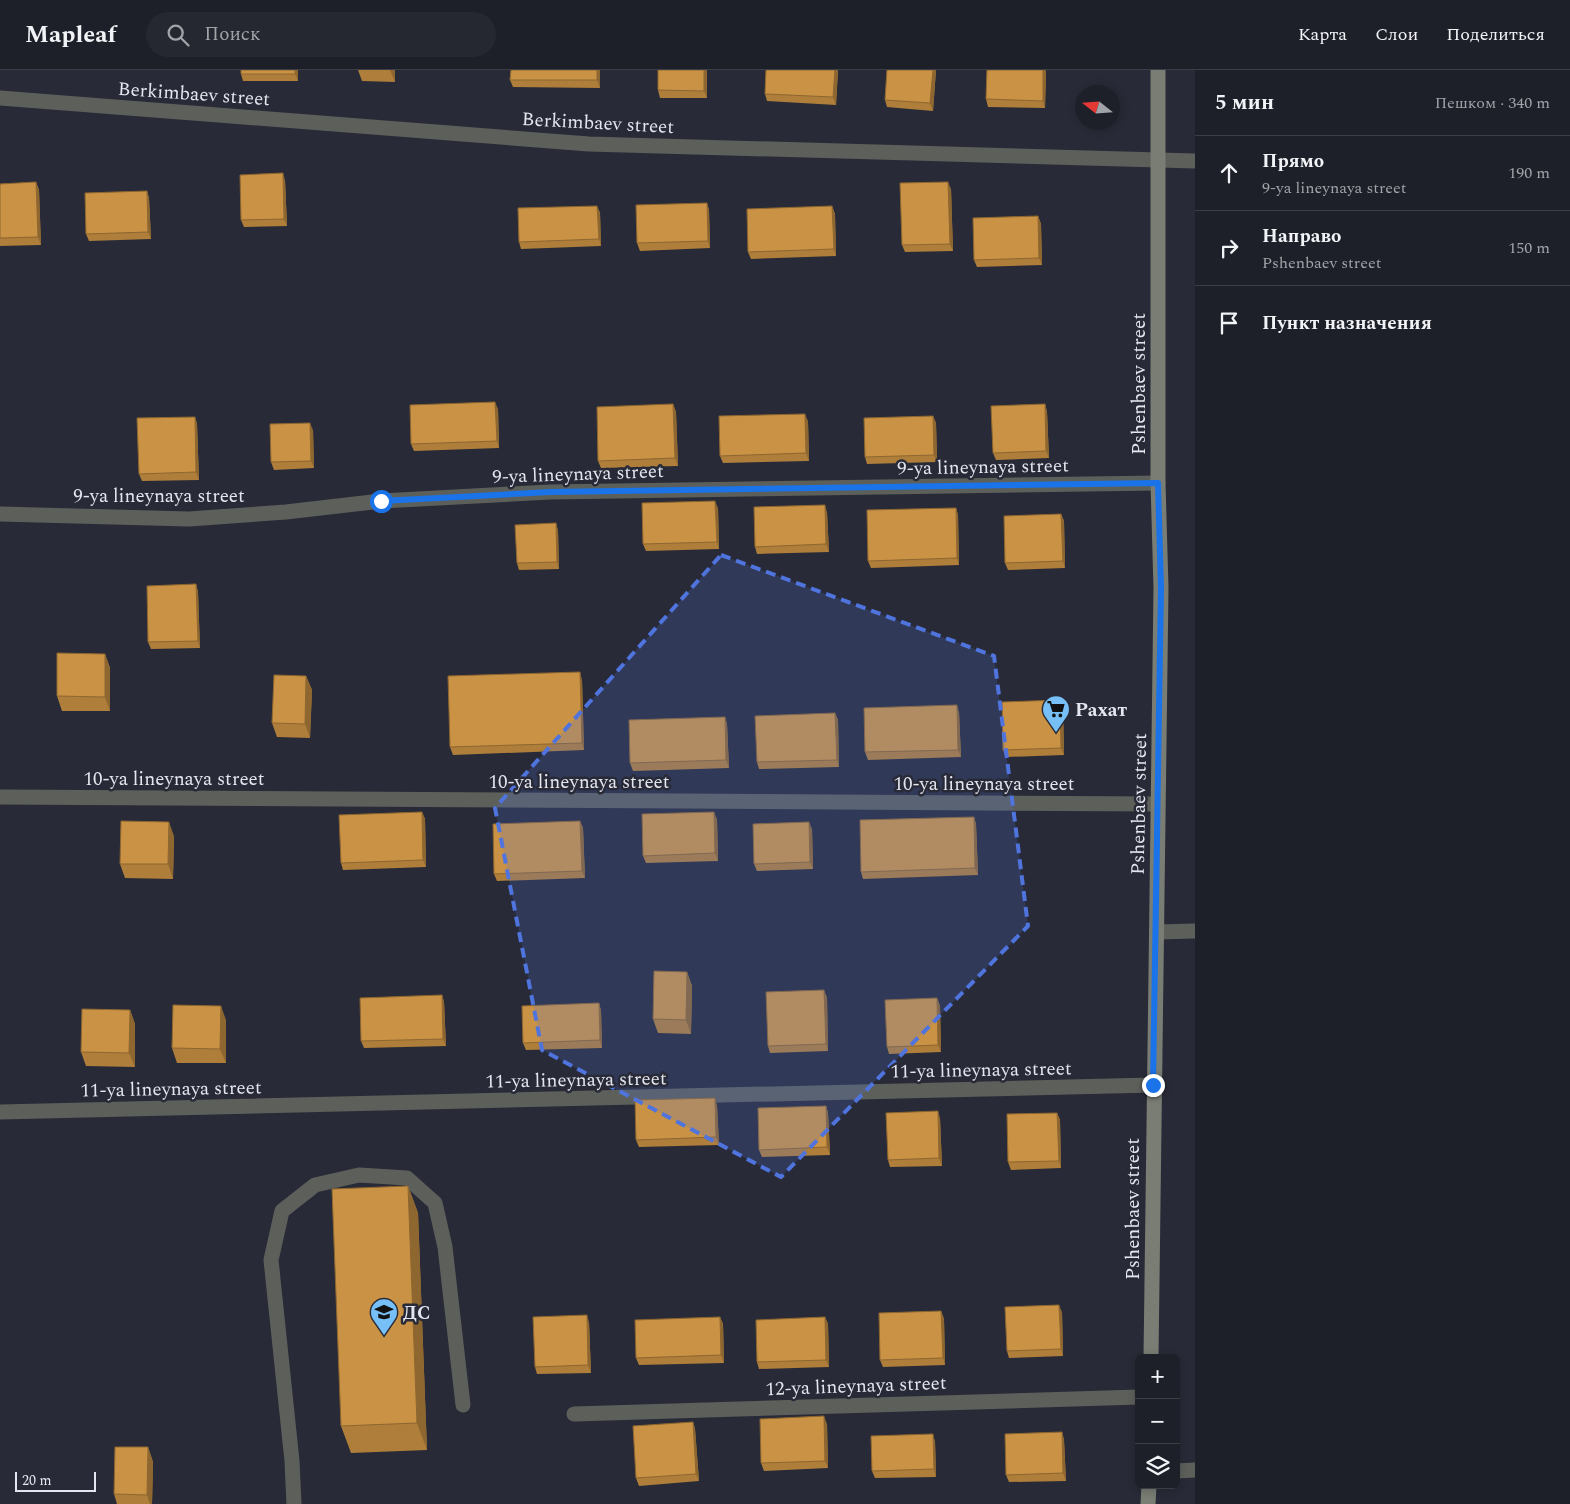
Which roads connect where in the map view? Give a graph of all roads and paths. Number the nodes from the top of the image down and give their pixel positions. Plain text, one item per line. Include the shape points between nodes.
1 (1158, 70) edge
2 (0, 98) edge
3 (1158, 160) junction
4 (1195, 161) edge
5 (1158, 483) junction
6 (0, 514) edge
7 (0, 797) edge
8 (1157, 804) junction
9 (1195, 931) edge
10 (1157, 932) junction
11 (1153, 1085) junction
12 (0, 1112) edge
13 (1151, 1354) edge
14 (1135, 1397) edge
15 (463, 1405) dead end
16 (574, 1414) dead end
17 (1195, 1470) edge
18 (1180, 1471) edge
19 (1149, 1489) edge
20 (294, 1504) edge
21 (1148, 1504) edge

1 - 3 street, Pshenbaev street
2 - 3 street, Berkimbaev street via 588,144
3 - 4 street, Berkimbaev street
3 - 5 street, Pshenbaev street
5 - 6 street, 9-ya lineynaya street via 550,492 381,501 188,519
5 - 8 street, Pshenbaev street via 1161,588
7 - 8 street, 10-ya lineynaya street
8 - 10 street, Pshenbaev street
9 - 10 street
10 - 11 street, Pshenbaev street
11 - 12 street, 11-ya lineynaya street
11 - 13 street, Pshenbaev street
14 - 16 street, 12-ya lineynaya street
15 - 20 street via 445,1247 435,1203 407,1178 359,1175 315,1185 282,1211 272,1260
17 - 18 street
19 - 21 street

